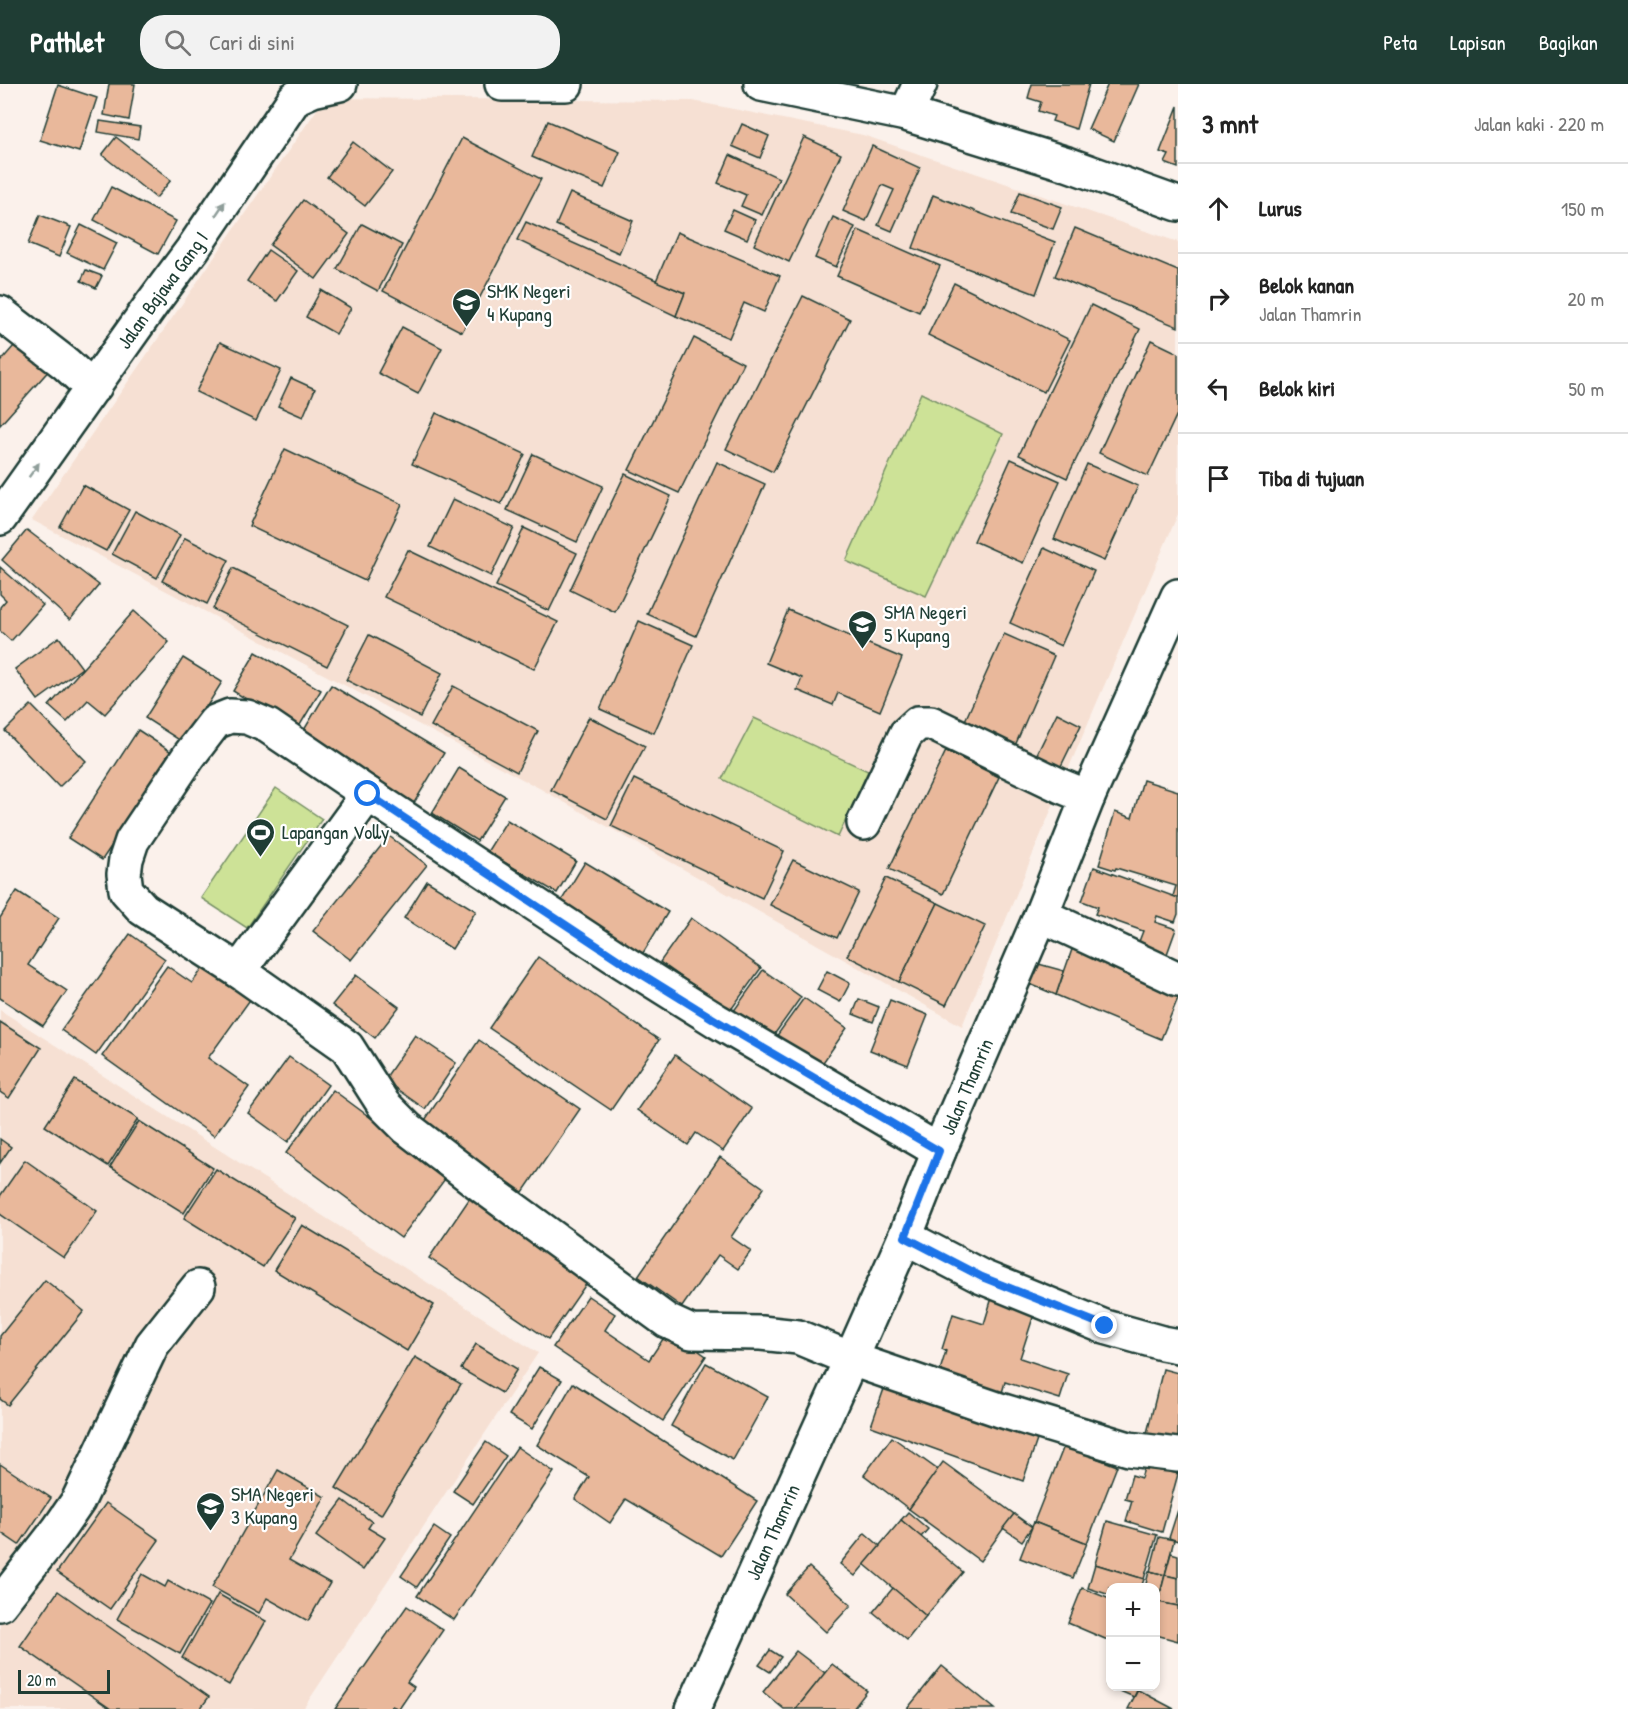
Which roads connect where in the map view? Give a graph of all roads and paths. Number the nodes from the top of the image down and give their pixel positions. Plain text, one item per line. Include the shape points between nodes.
1 (340, 84) edge
2 (502, 84) edge
3 (566, 84) edge
4 (761, 84) edge
5 (920, 84) edge
6 (280, 97) edge
7 (906, 114) junction
8 (1178, 204) edge
9 (0, 313) edge
10 (95, 386) junction
11 (0, 518) edge
12 (1178, 596) edge
13 (368, 794) junction
14 (1088, 797) junction
15 (864, 823) dead end
16 (1041, 915) junction
17 (239, 971) junction
18 (1178, 979) edge
19 (939, 1151) junction
20 (905, 1237) junction
21 (198, 1287) dead end
22 (1178, 1346) edge
23 (851, 1359) junction
24 (1178, 1455) edge
25 (0, 1604) edge
26 (693, 1709) edge

1 - 6 street, Jalan Bajawa Gang I via 295,98
2 - 3 street
4 - 7 street
5 - 7 street
10 -> 6 street, Jalan Bajawa Gang I via 192,250
7 - 8 street via 1067,164
9 - 10 street
11 -> 10 street, Jalan Bajawa Gang I
12 - 14 street, Jalan Thamrin
13 - 17 street
13 - 17 street via 268,726 247,717 230,716 215,722 189,756 132,840 124,874 126,890 143,909
13 - 19 street via 622,962
14 - 15 street via 931,723 918,723 906,734
14 - 16 street, Jalan Thamrin
16 - 18 street
16 - 19 street, Jalan Thamrin
17 - 23 street via 347,1047 384,1105 407,1128 667,1321 691,1332 798,1337
19 - 20 street, Jalan Thamrin
20 - 22 street via 982,1277 1095,1322
20 - 23 street, Jalan Thamrin
21 - 25 street via 152,1345 78,1501
23 - 24 street via 1118,1446
23 - 26 street, Jalan Thamrin

